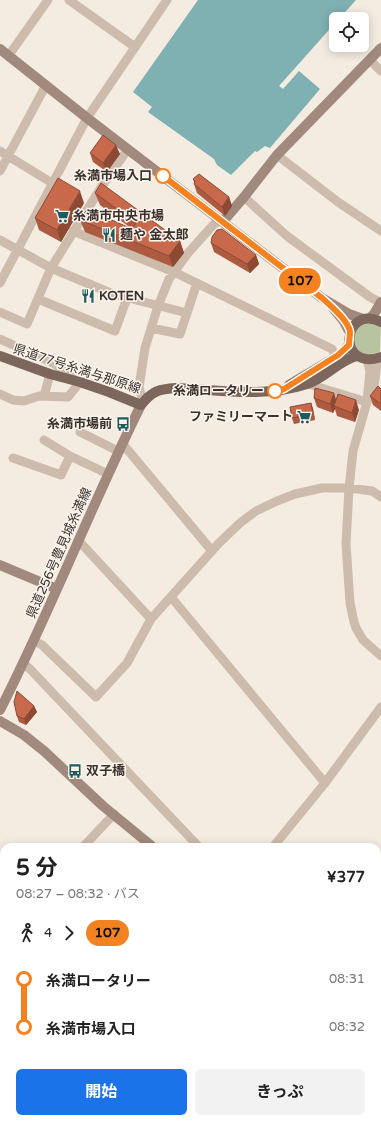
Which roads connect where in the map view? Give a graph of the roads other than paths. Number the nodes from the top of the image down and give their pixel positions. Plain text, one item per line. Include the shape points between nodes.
1 (48, 0) edge
2 (69, 0) edge
3 (167, 0) edge
4 (135, 47) junction
5 (0, 48) edge
6 (381, 48) edge
7 (9, 55) junction
8 (370, 60) junction
9 (381, 70) edge
10 (46, 85) junction
11 (87, 118) junction
12 (128, 149) junction
13 (4, 154) edge
14 (277, 155) junction
15 (0, 171) edge
16 (52, 183) junction
17 (244, 197) junction
18 (221, 221) junction
19 (73, 231) junction
20 (381, 231) edge
21 (0, 240) edge
22 (17, 249) junction
23 (51, 268) junction
24 (174, 272) junction
25 (0, 283) edge
26 (197, 283) junction
27 (127, 298) junction
28 (322, 298) junction
29 (38, 299) junction
30 (381, 302) edge
31 (158, 306) junction
32 (0, 312) edge
33 (187, 313) junction
34 (367, 319) junction
35 (381, 322) edge
36 (151, 328) junction
37 (350, 333) junction
38 (0, 339) edge
39 (349, 345) junction
40 (0, 356) edge
41 (357, 356) junction
42 (336, 357) junction
43 (380, 357) edge
44 (367, 360) junction
45 (50, 374) junction
46 (78, 382) junction
47 (308, 384) junction
48 (284, 389) junction
49 (0, 394) edge
50 (44, 396) junction
51 (367, 402) junction
52 (142, 404) junction
53 (80, 432) dead end
54 (44, 440) dead end
55 (120, 447) junction
56 (70, 456) junction
57 (13, 458) dead end
58 (108, 474) junction
59 (349, 488) junction
60 (381, 497) edge
61 (78, 540) junction
62 (212, 551) junction
63 (0, 565) edge
64 (57, 589) junction
65 (170, 597) junction
66 (151, 619) junction
67 (34, 641) junction
68 (381, 656) edge
69 (24, 664) junction
70 (381, 707) edge
71 (0, 710) edge
72 (0, 721) edge
73 (325, 783) junction
74 (114, 814) junction
75 (87, 843) edge
76 (148, 843) edge
77 (195, 843) edge
78 (276, 843) edge

1 - 7 street
2 - 4 street
3 - 4 street
4 - 11 street
5 - 7 street
6 - 8 street
7 - 10 street
8 - 9 street
8 - 14 street
10 - 11 street
10 - 13 street
11 - 12 street
11 - 16 street
12 - 18 street
12 - 19 street via 105,189
13 - 15 street
13 - 16 street
14 - 17 street
14 - 20 street
16 - 22 street
17 - 18 street
17 - 30 street via 287,236
18 - 24 street via 215,223 185,251
18 - 28 street
19 - 23 street
19 - 24 street
21 - 22 street
22 - 23 street
22 - 25 street
23 - 27 street
23 - 29 street
24 - 26 street
24 - 31 street
26 - 33 street
26 - 42 street via 332,349
27 - 29 street via 114,331
27 - 31 street
28 - 34 street via 349,314
28 - 37 street via 344,320
29 - 32 street via 27,324
30 - 34 street via 374,314
31 - 33 street
31 - 36 street
33 - 36 street via 180,334
34 - 35 main road
34 - 37 main road via 358,322
36 - 52 street via 139,387
37 - 39 main road
38 - 46 street via 55,364
39 - 41 main road
39 - 42 main road, 県道77号糸満与那原線
40 - 45 main road, 県道77号糸満与那原線
41 - 44 main road
41 - 47 main road, 県道77号糸満与那原線
42 - 48 main road, 県道77号糸満与那原線
43 - 44 main road
43 - 51 street via 376,365 374,388
44 - 51 street via 370,371
45 - 46 main road, 県道77号糸満与那原線
45 - 50 street
46 - 50 street via 68,397
46 - 52 main road, 県道77号糸満与那原線
47 - 48 main road, 県道77号糸満与那原線
47 - 51 street
48 - 52 main road, 県道77号糸満与那原線 via 256,392 166,389 148,395
49 - 50 street via 13,400 24,401
51 - 59 street via 353,451
52 - 55 street, 県道256号豊見城糸満線
53 - 55 street
54 - 56 street
55 - 58 street, 県道256号豊見城糸満線
55 - 62 street
56 - 57 street via 61,475
56 - 58 street
58 - 61 street, 県道256号豊見城糸満線
59 - 60 street via 372,491
59 - 62 street via 322,488 277,501 256,511 240,523
59 - 68 street via 346,544 352,613 359,634
61 - 64 street, 県道256号豊見城糸満線
61 - 66 street
62 - 65 street
63 - 64 street
64 - 67 street, 県道256号豊見城糸満線
65 - 66 street
65 - 73 street
66 - 67 street via 127,662 96,697 42,645
67 - 69 street, 県道256号豊見城糸満線
69 - 71 street, 県道256号豊見城糸満線
69 - 77 street
70 - 73 street
72 - 74 street via 24,735
73 - 78 street
74 - 75 street
74 - 76 street

